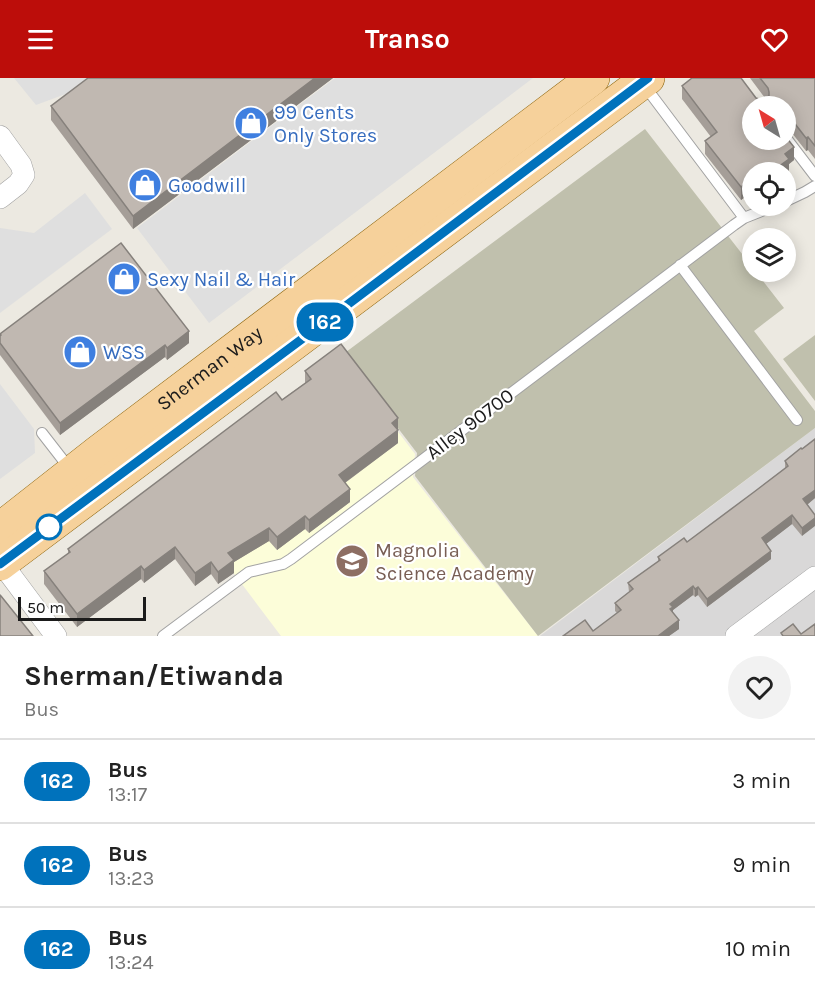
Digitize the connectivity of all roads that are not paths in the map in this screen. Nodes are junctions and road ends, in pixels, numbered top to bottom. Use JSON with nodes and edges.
{"nodes":[{"id":1,"x":593,"y":78,"type":"edge"},
{"id":2,"x":645,"y":80,"type":"edge"},
{"id":3,"x":0,"y":136,"type":"edge"},
{"id":4,"x":795,"y":150,"type":"edge"},
{"id":5,"x":815,"y":176,"type":"edge"},
{"id":6,"x":815,"y":186,"type":"edge"},
{"id":7,"x":796,"y":196,"type":"edge"},
{"id":8,"x":0,"y":198,"type":"edge"},
{"id":9,"x":749,"y":216,"type":"edge"},
{"id":10,"x":744,"y":218,"type":"junction"},
{"id":11,"x":681,"y":265,"type":"junction"},
{"id":12,"x":797,"y":420,"type":"dead end"},
{"id":13,"x":42,"y":433,"type":"dead end"},
{"id":14,"x":72,"y":472,"type":"junction"},
{"id":15,"x":0,"y":529,"type":"edge"},
{"id":16,"x":0,"y":563,"type":"edge"},
{"id":17,"x":815,"y":577,"type":"edge"},
{"id":18,"x":56,"y":636,"type":"edge"},
{"id":19,"x":163,"y":636,"type":"edge"},
{"id":20,"x":736,"y":636,"type":"edge"}],
"edges":[{"from":1,"to":14,"type":"main road","name":"Sherman Way"},
{"from":2,"to":10,"type":"lane"},
{"from":2,"to":16,"type":"main road","name":"Sherman Way"},
{"from":3,"to":8,"type":"street"},
{"from":4,"to":5,"type":"lane"},
{"from":6,"to":7,"type":"lane"},
{"from":9,"to":10,"type":"lane","name":"Alley 90700"},
{"from":10,"to":11,"type":"lane","name":"Alley 90700"},
{"from":11,"to":12,"type":"lane"},
{"from":11,"to":19,"type":"lane","name":"Alley 90700"},
{"from":13,"to":14,"type":"lane"},
{"from":14,"to":15,"type":"main road","name":"Sherman Way"},
{"from":16,"to":18,"type":"street"},
{"from":17,"to":20,"type":"street"}]}
